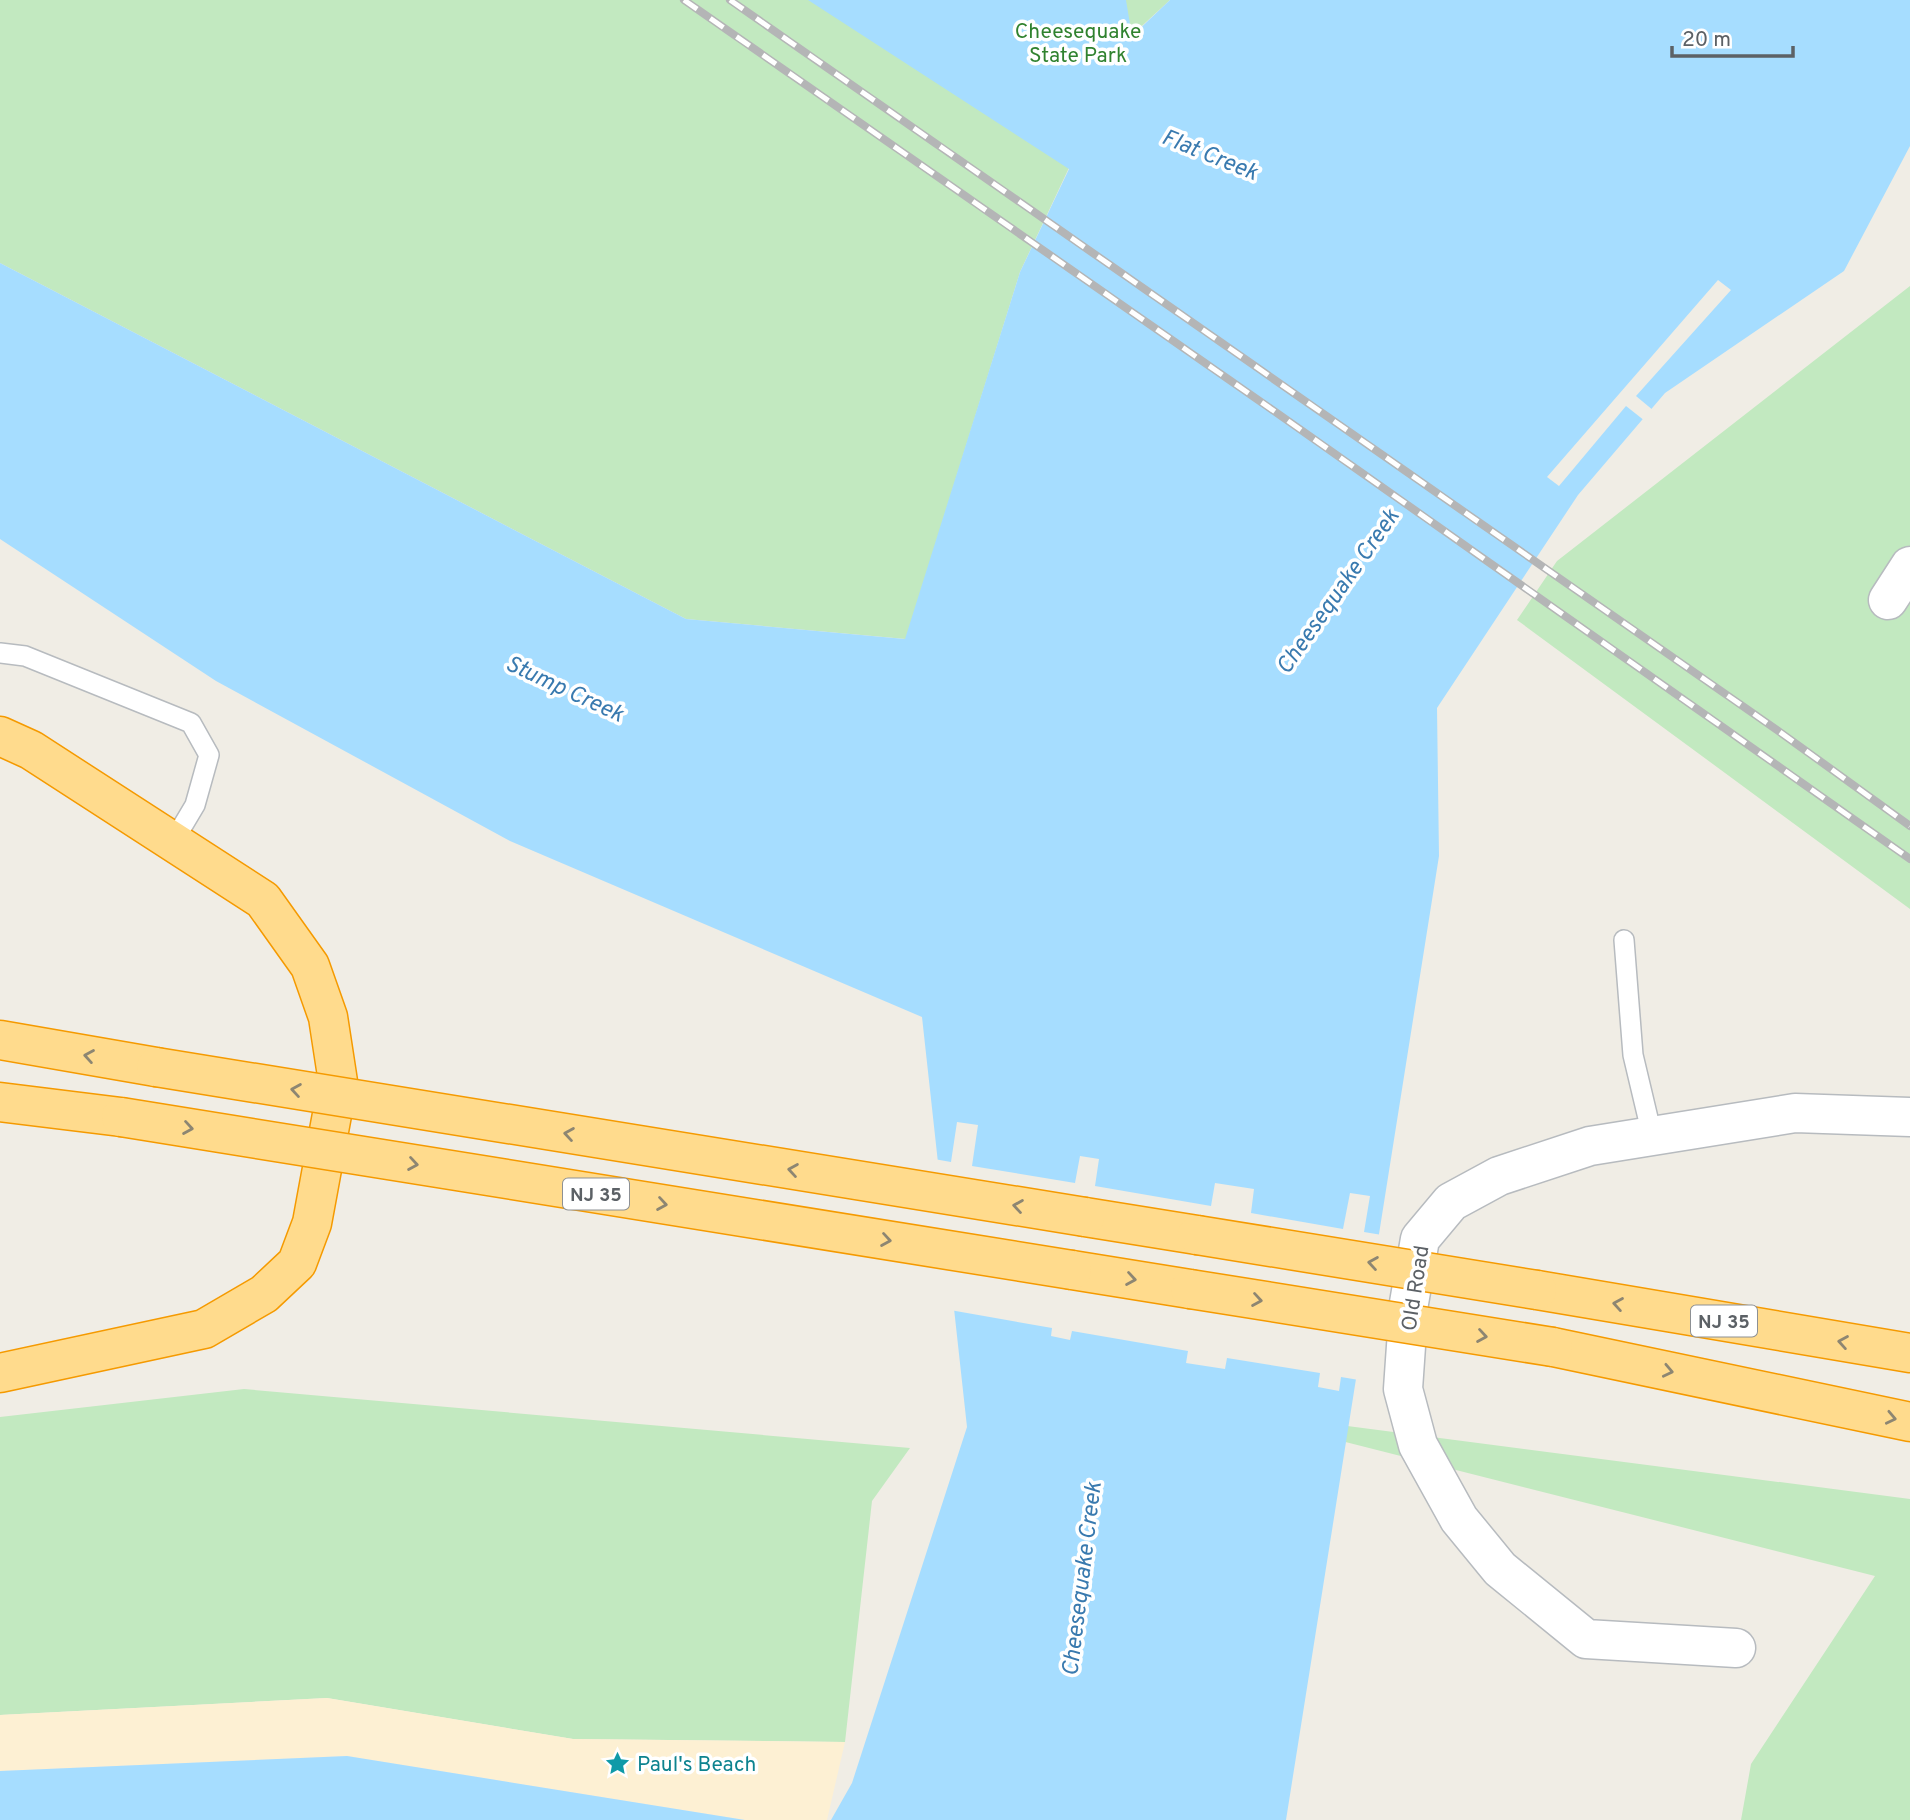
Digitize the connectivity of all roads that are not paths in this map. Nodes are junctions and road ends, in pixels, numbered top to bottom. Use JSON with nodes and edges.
{"nodes":[{"id":1,"x":1910,"y":566,"type":"edge"},
{"id":2,"x":1888,"y":600,"type":"dead end"},
{"id":3,"x":0,"y":653,"type":"edge"},
{"id":4,"x":0,"y":737,"type":"edge"},
{"id":5,"x":173,"y":842,"type":"junction"},
{"id":6,"x":1624,"y":940,"type":"dead end"},
{"id":7,"x":0,"y":1040,"type":"edge"},
{"id":8,"x":0,"y":1102,"type":"edge"},
{"id":9,"x":1910,"y":1117,"type":"edge"},
{"id":10,"x":1653,"y":1135,"type":"junction"},
{"id":11,"x":1910,"y":1353,"type":"edge"},
{"id":12,"x":0,"y":1373,"type":"edge"},
{"id":13,"x":1910,"y":1422,"type":"edge"},
{"id":14,"x":1736,"y":1648,"type":"dead end"}],
"edges":[{"from":1,"to":2,"type":"street"},
{"from":3,"to":5,"type":"lane"},
{"from":4,"to":5,"type":"highway"},
{"from":5,"to":12,"type":"highway"},
{"from":6,"to":10,"type":"lane"},
{"from":11,"to":7,"type":"highway","number":"NJ 35","one_way":true,"bridge":true},
{"from":8,"to":13,"type":"highway","number":"NJ 35","one_way":true,"bridge":true},
{"from":9,"to":10,"type":"street","name":"Old Road"},
{"from":10,"to":14,"type":"street","name":"Old Road"}]}
